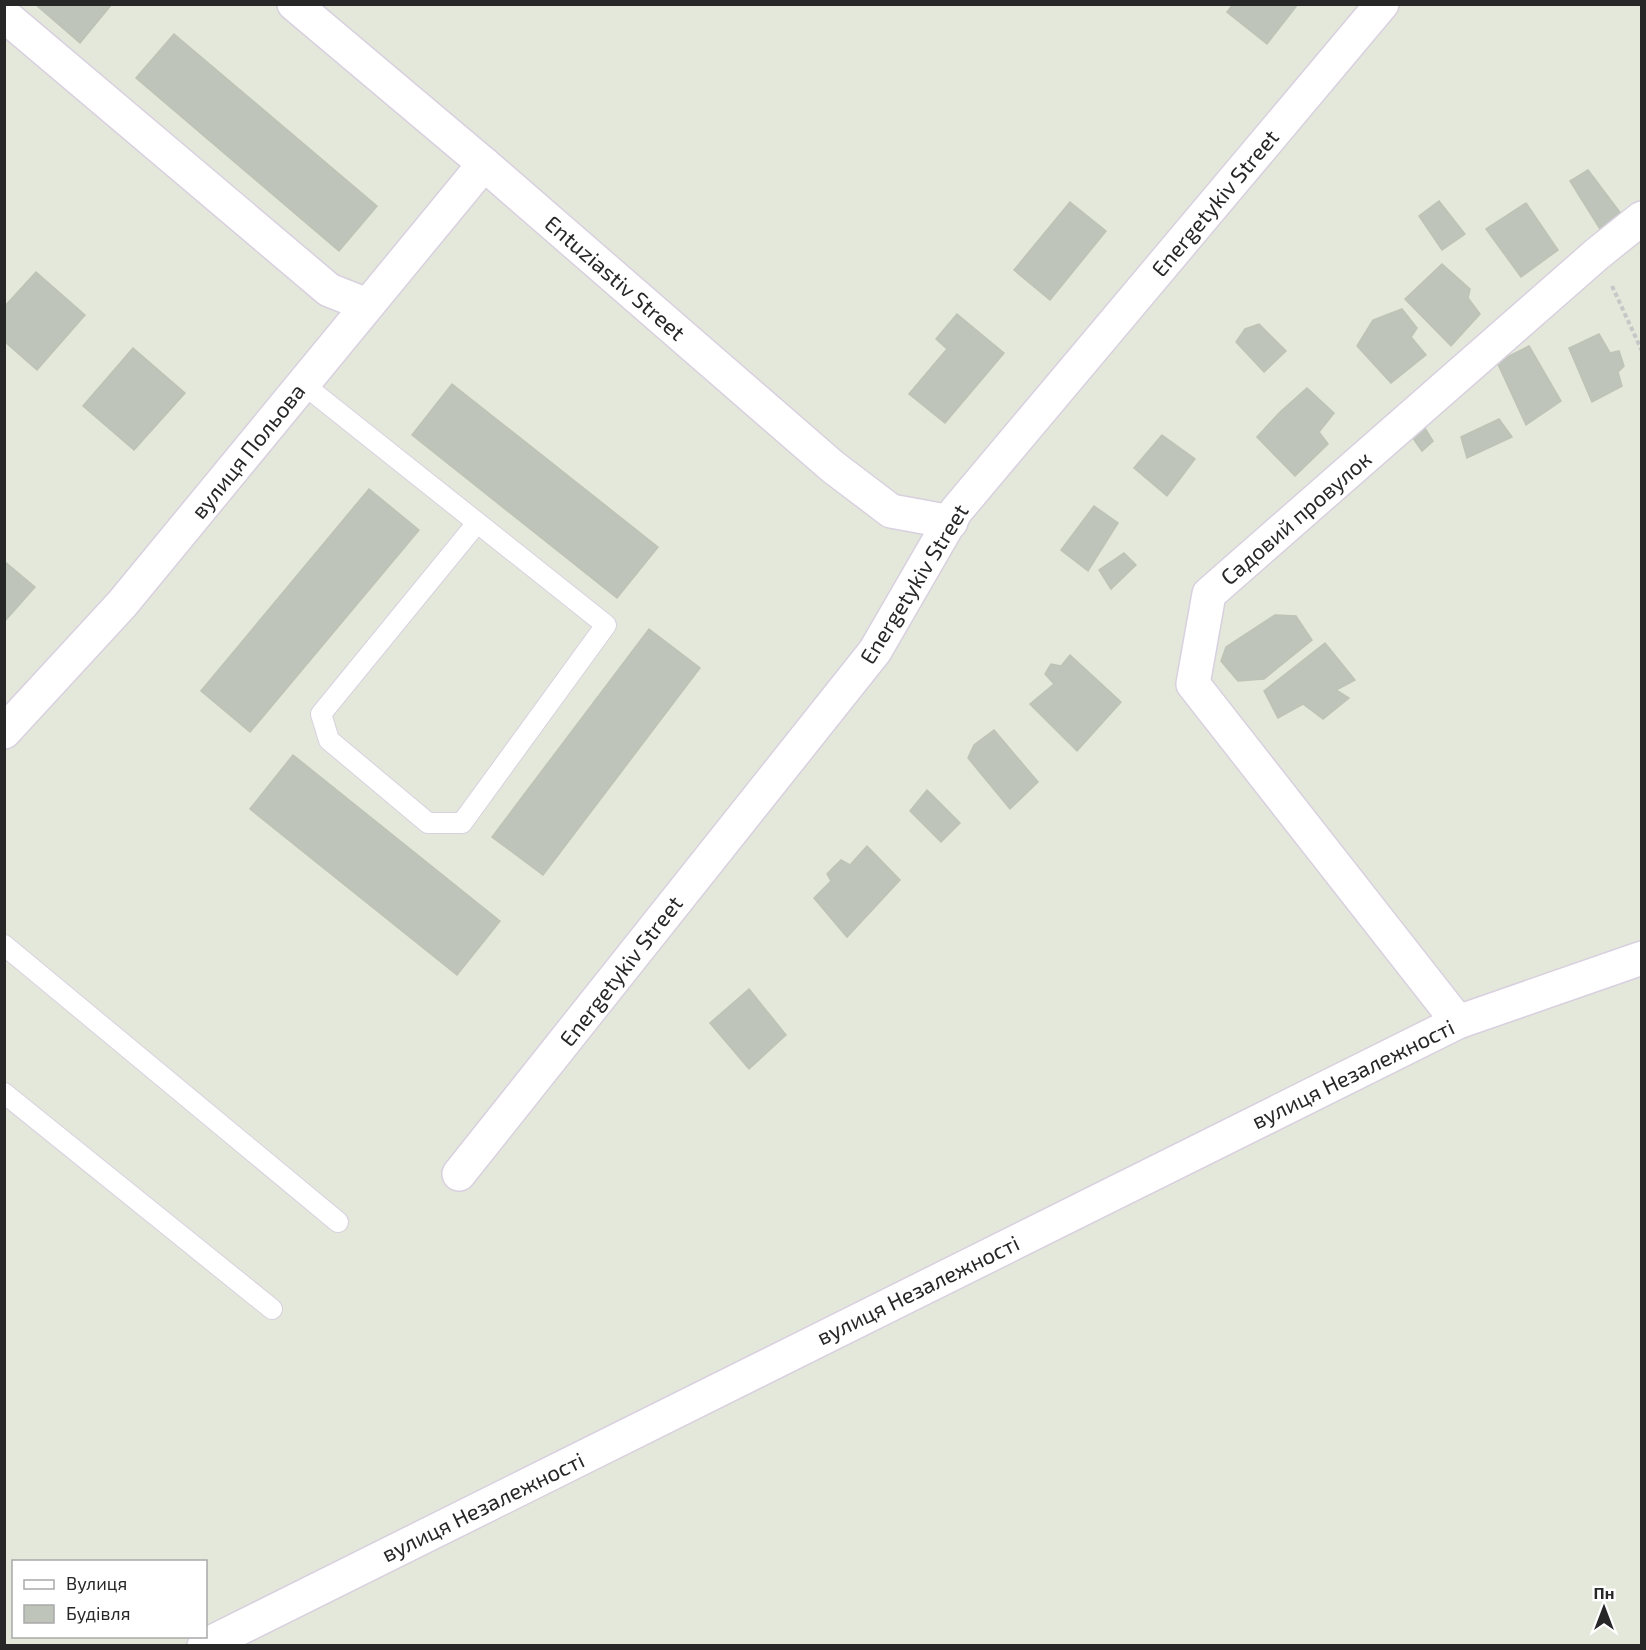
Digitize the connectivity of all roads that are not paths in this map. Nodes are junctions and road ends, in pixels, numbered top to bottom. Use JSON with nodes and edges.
{"nodes":[{"id":1,"x":294,"y":4,"type":"edge"},
{"id":2,"x":1382,"y":4,"type":"edge"},
{"id":3,"x":4,"y":15,"type":"edge"},
{"id":4,"x":484,"y":164,"type":"junction"},
{"id":5,"x":1641,"y":218,"type":"edge"},
{"id":6,"x":368,"y":305,"type":"junction"},
{"id":7,"x":303,"y":384,"type":"junction"},
{"id":8,"x":951,"y":522,"type":"junction"},
{"id":9,"x":477,"y":523,"type":"junction"},
{"id":10,"x":4,"y":732,"type":"edge"},
{"id":11,"x":4,"y":945,"type":"edge"},
{"id":12,"x":1641,"y":958,"type":"edge"},
{"id":13,"x":1458,"y":1022,"type":"junction"},
{"id":14,"x":4,"y":1093,"type":"edge"},
{"id":15,"x":459,"y":1174,"type":"dead end"},
{"id":16,"x":338,"y":1222,"type":"dead end"},
{"id":17,"x":272,"y":1309,"type":"dead end"},
{"id":18,"x":204,"y":1646,"type":"edge"}],
"edges":[{"from":1,"to":4,"type":"street","name":"Entuziastiv Street"},
{"from":2,"to":8,"type":"street","name":"Energetykiv Street"},
{"from":3,"to":6,"type":"street"},
{"from":4,"to":6,"type":"street","name":"вулиця Польова"},
{"from":4,"to":8,"type":"street","name":"Entuziastiv Street"},
{"from":5,"to":13,"type":"street","name":"Садовий провулок"},
{"from":6,"to":7,"type":"street","name":"вулиця Польова"},
{"from":7,"to":9,"type":"lane"},
{"from":7,"to":10,"type":"street","name":"вулиця Польова"},
{"from":8,"to":15,"type":"street","name":"Energetykiv Street"},
{"from":9,"to":9,"type":"lane"},
{"from":11,"to":16,"type":"lane"},
{"from":12,"to":13,"type":"street","name":"вулиця Незалежності"},
{"from":13,"to":18,"type":"street","name":"вулиця Незалежності"},
{"from":14,"to":17,"type":"lane"}]}
